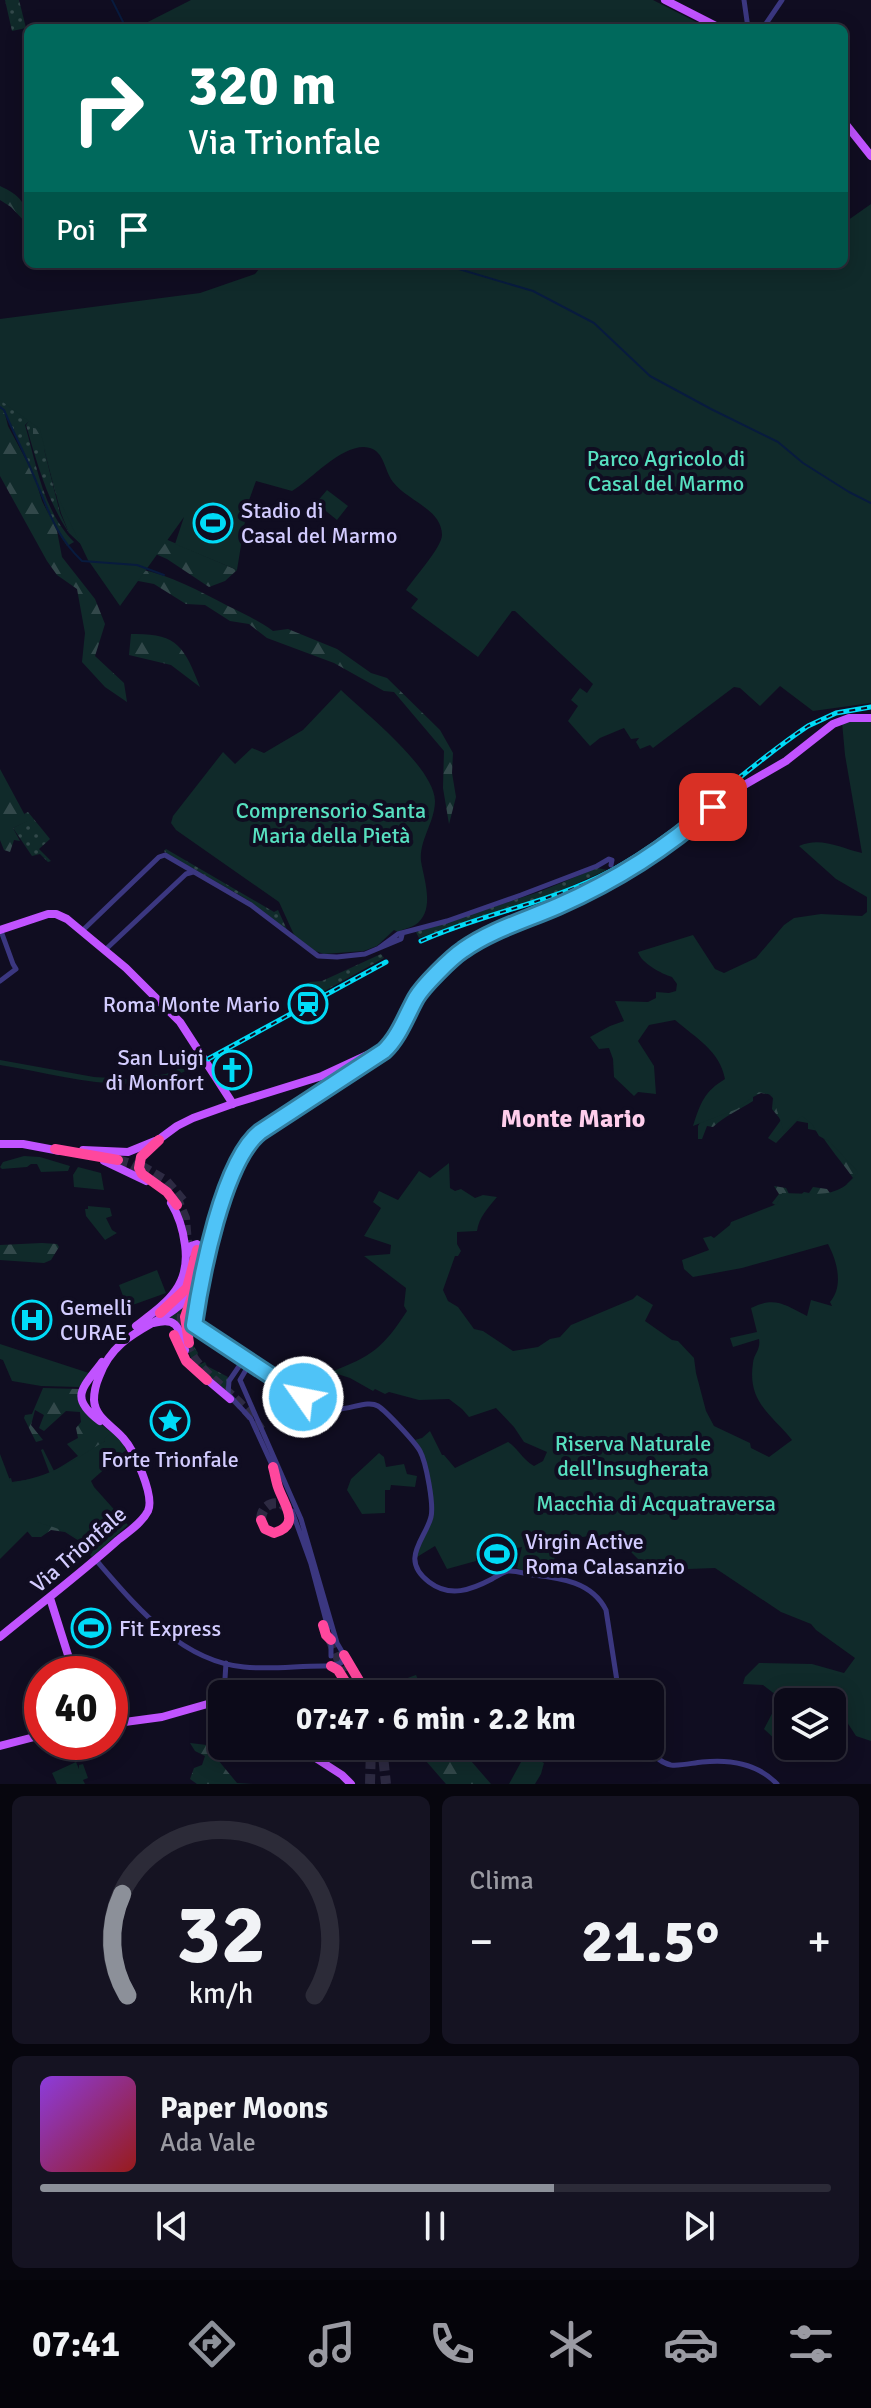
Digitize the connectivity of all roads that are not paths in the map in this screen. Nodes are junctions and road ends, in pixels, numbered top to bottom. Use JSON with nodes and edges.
{"nodes":[{"id":1,"x":665,"y":0,"type":"edge"},
{"id":2,"x":744,"y":0,"type":"edge"},
{"id":3,"x":782,"y":0,"type":"edge"},
{"id":4,"x":712,"y":24,"type":"edge"},
{"id":5,"x":747,"y":24,"type":"edge"},
{"id":6,"x":766,"y":24,"type":"edge"},
{"id":7,"x":848,"y":127,"type":"edge"},
{"id":8,"x":871,"y":156,"type":"edge"},
{"id":9,"x":871,"y":718,"type":"edge"},
{"id":10,"x":197,"y":872,"type":"junction"},
{"id":11,"x":618,"y":876,"type":"junction"},
{"id":12,"x":0,"y":930,"type":"edge"},
{"id":13,"x":82,"y":931,"type":"junction"},
{"id":14,"x":105,"y":950,"type":"junction"},
{"id":15,"x":0,"y":981,"type":"edge"},
{"id":16,"x":417,"y":997,"type":"junction"},
{"id":17,"x":322,"y":1076,"type":"junction"},
{"id":18,"x":327,"y":1089,"type":"junction"},
{"id":19,"x":224,"y":1091,"type":"junction"},
{"id":20,"x":233,"y":1104,"type":"junction"},
{"id":21,"x":218,"y":1108,"type":"junction"},
{"id":22,"x":159,"y":1140,"type":"junction"},
{"id":23,"x":0,"y":1141,"type":"edge"},
{"id":24,"x":55,"y":1149,"type":"junction"},
{"id":25,"x":84,"y":1150,"type":"junction"},
{"id":26,"x":145,"y":1180,"type":"junction"},
{"id":27,"x":177,"y":1205,"type":"tunnel mouth"},
{"id":28,"x":182,"y":1229,"type":"junction"},
{"id":29,"x":214,"y":1229,"type":"junction"},
{"id":30,"x":197,"y":1250,"type":"tunnel mouth"},
{"id":31,"x":185,"y":1270,"type":"junction"},
{"id":32,"x":196,"y":1285,"type":"junction"},
{"id":33,"x":160,"y":1313,"type":"junction"},
{"id":34,"x":146,"y":1326,"type":"junction"},
{"id":35,"x":174,"y":1335,"type":"dead end"},
{"id":36,"x":189,"y":1343,"type":"dead end"},
{"id":37,"x":244,"y":1359,"type":"junction"},
{"id":38,"x":250,"y":1363,"type":"junction"},
{"id":39,"x":207,"y":1380,"type":"junction"},
{"id":40,"x":242,"y":1385,"type":"junction"},
{"id":41,"x":83,"y":1387,"type":"junction"},
{"id":42,"x":95,"y":1390,"type":"junction"},
{"id":43,"x":247,"y":1392,"type":"junction"},
{"id":44,"x":229,"y":1395,"type":"junction"},
{"id":45,"x":117,"y":1432,"type":"junction"},
{"id":46,"x":273,"y":1467,"type":"junction"},
{"id":47,"x":261,"y":1520,"type":"dead end"},
{"id":48,"x":96,"y":1560,"type":"junction"},
{"id":49,"x":50,"y":1598,"type":"junction"},
{"id":50,"x":323,"y":1625,"type":"dead end"},
{"id":51,"x":0,"y":1637,"type":"edge"},
{"id":52,"x":331,"y":1640,"type":"junction"},
{"id":53,"x":343,"y":1655,"type":"junction"},
{"id":54,"x":68,"y":1656,"type":"edge"},
{"id":55,"x":328,"y":1662,"type":"junction"},
{"id":56,"x":226,"y":1663,"type":"junction"},
{"id":57,"x":225,"y":1680,"type":"edge"},
{"id":58,"x":344,"y":1680,"type":"edge"},
{"id":59,"x":358,"y":1680,"type":"edge"},
{"id":60,"x":617,"y":1680,"type":"edge"},
{"id":61,"x":208,"y":1704,"type":"edge"},
{"id":62,"x":128,"y":1722,"type":"edge"},
{"id":63,"x":24,"y":1740,"type":"edge"},
{"id":64,"x":0,"y":1746,"type":"edge"},
{"id":65,"x":319,"y":1760,"type":"edge"},
{"id":66,"x":661,"y":1760,"type":"edge"},
{"id":67,"x":351,"y":1784,"type":"edge"},
{"id":68,"x":777,"y":1784,"type":"edge"}],
"edges":[{"from":1,"to":4,"type":"main road"},
{"from":2,"to":5,"type":"street"},
{"from":3,"to":6,"type":"street"},
{"from":7,"to":8,"type":"main road"},
{"from":9,"to":11,"type":"main road"},
{"from":10,"to":11,"type":"street"},
{"from":10,"to":13,"type":"street"},
{"from":10,"to":14,"type":"street"},
{"from":11,"to":16,"type":"main road"},
{"from":12,"to":13,"type":"main road"},
{"from":12,"to":15,"type":"street"},
{"from":13,"to":14,"type":"main road"},
{"from":14,"to":19,"type":"main road"},
{"from":16,"to":17,"type":"main road"},
{"from":16,"to":18,"type":"main road"},
{"from":17,"to":18,"type":"main road"},
{"from":17,"to":20,"type":"main road"},
{"from":18,"to":29,"type":"main road"},
{"from":19,"to":20,"type":"main road"},
{"from":19,"to":21,"type":"main road"},
{"from":20,"to":21,"type":"main road"},
{"from":21,"to":22,"type":"main road"},
{"from":22,"to":25,"type":"main road"},
{"from":22,"to":26,"type":"main road"},
{"from":22,"to":27,"type":"highway"},
{"from":23,"to":24,"type":"main road"},
{"from":23,"to":25,"type":"main road"},
{"from":24,"to":25,"type":"highway"},
{"from":24,"to":26,"type":"main road"},
{"from":26,"to":28,"type":"main road"},
{"from":28,"to":29,"type":"main road"},
{"from":28,"to":31,"type":"main road"},
{"from":29,"to":32,"type":"main road"},
{"from":29,"to":37,"type":"street"},
{"from":30,"to":33,"type":"highway"},
{"from":31,"to":33,"type":"main road"},
{"from":31,"to":41,"type":"main road"},
{"from":32,"to":34,"type":"main road"},
{"from":32,"to":36,"type":"highway"},
{"from":33,"to":34,"type":"main road"},
{"from":34,"to":39,"type":"main road"},
{"from":34,"to":42,"type":"main road"},
{"from":35,"to":39,"type":"highway"},
{"from":37,"to":38,"type":"street"},
{"from":37,"to":44,"type":"street"},
{"from":38,"to":40,"type":"street"},
{"from":38,"to":60,"type":"street"},
{"from":39,"to":44,"type":"main road"},
{"from":40,"to":43,"type":"street"},
{"from":40,"to":44,"type":"street"},
{"from":41,"to":42,"type":"main road"},
{"from":41,"to":45,"type":"main road","name":"Via Trionfale"},
{"from":42,"to":45,"type":"main road","name":"Via Trionfale"},
{"from":43,"to":44,"type":"street"},
{"from":43,"to":53,"type":"street"},
{"from":44,"to":46,"type":"street"},
{"from":45,"to":48,"type":"main road","name":"Via Trionfale"},
{"from":46,"to":47,"type":"highway"},
{"from":46,"to":52,"type":"street"},
{"from":48,"to":49,"type":"main road","name":"Via Trionfale"},
{"from":48,"to":56,"type":"street"},
{"from":49,"to":51,"type":"main road","name":"Via Trionfale"},
{"from":49,"to":54,"type":"main road"},
{"from":50,"to":52,"type":"highway"},
{"from":52,"to":55,"type":"street"},
{"from":53,"to":55,"type":"street"},
{"from":53,"to":55,"type":"street"},
{"from":53,"to":59,"type":"highway"},
{"from":55,"to":56,"type":"street"},
{"from":55,"to":58,"type":"highway"},
{"from":56,"to":57,"type":"street"},
{"from":61,"to":62,"type":"main road"},
{"from":63,"to":64,"type":"main road"},
{"from":65,"to":67,"type":"main road"},
{"from":66,"to":68,"type":"street"}]}
